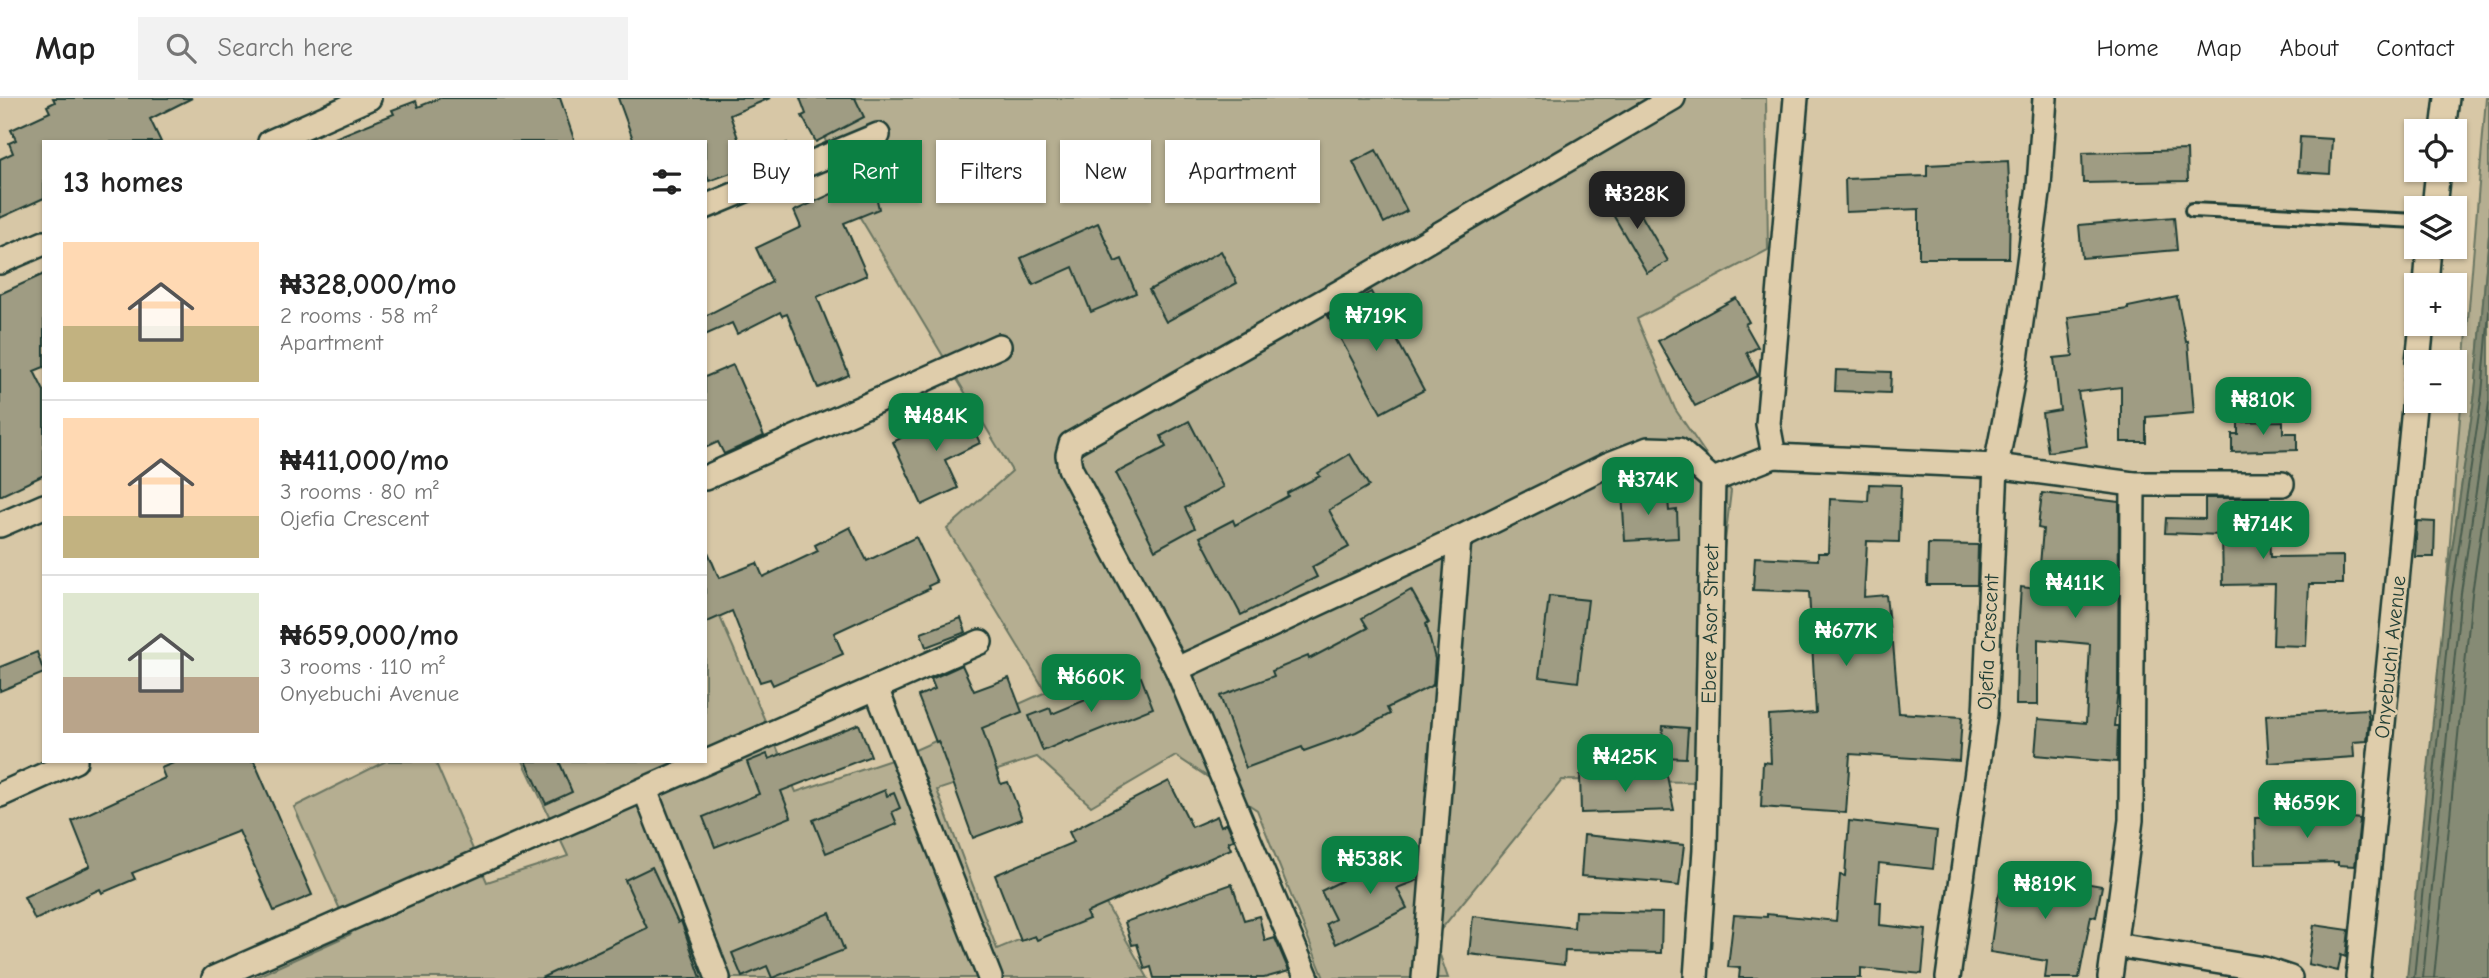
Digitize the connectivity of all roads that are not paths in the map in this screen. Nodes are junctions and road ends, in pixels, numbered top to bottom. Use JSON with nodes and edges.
{"nodes":[{"id":1,"x":369,"y":98,"type":"edge"},
{"id":2,"x":1673,"y":98,"type":"edge"},
{"id":3,"x":1796,"y":98,"type":"edge"},
{"id":4,"x":2045,"y":98,"type":"edge"},
{"id":5,"x":2447,"y":98,"type":"edge"},
{"id":6,"x":2444,"y":119,"type":"edge"},
{"id":7,"x":878,"y":135,"type":"dead end"},
{"id":8,"x":274,"y":140,"type":"edge"},
{"id":9,"x":707,"y":206,"type":"edge"},
{"id":10,"x":2192,"y":210,"type":"dead end"},
{"id":11,"x":2404,"y":220,"type":"edge"},
{"id":12,"x":42,"y":244,"type":"edge"},
{"id":13,"x":0,"y":262,"type":"edge"},
{"id":14,"x":999,"y":346,"type":"dead end"},
{"id":15,"x":2413,"y":413,"type":"edge"},
{"id":16,"x":1774,"y":456,"type":"junction"},
{"id":17,"x":1996,"y":466,"type":"junction"},
{"id":18,"x":707,"y":477,"type":"edge"},
{"id":19,"x":1713,"y":480,"type":"junction"},
{"id":20,"x":2133,"y":484,"type":"junction"},
{"id":21,"x":2282,"y":484,"type":"dead end"},
{"id":22,"x":42,"y":507,"type":"edge"},
{"id":23,"x":0,"y":525,"type":"edge"},
{"id":24,"x":1459,"y":538,"type":"junction"},
{"id":25,"x":980,"y":642,"type":"dead end"},
{"id":26,"x":1177,"y":669,"type":"junction"},
{"id":27,"x":876,"y":688,"type":"junction"},
{"id":28,"x":71,"y":763,"type":"edge"},
{"id":29,"x":706,"y":763,"type":"edge"},
{"id":30,"x":707,"y":763,"type":"edge"},
{"id":31,"x":645,"y":790,"type":"junction"},
{"id":32,"x":0,"y":795,"type":"edge"},
{"id":33,"x":2116,"y":945,"type":"junction"},
{"id":34,"x":214,"y":978,"type":"edge"},
{"id":35,"x":718,"y":978,"type":"edge"},
{"id":36,"x":990,"y":978,"type":"edge"},
{"id":37,"x":1307,"y":978,"type":"edge"},
{"id":38,"x":1423,"y":978,"type":"edge"},
{"id":39,"x":1696,"y":978,"type":"edge"},
{"id":40,"x":1948,"y":978,"type":"edge"},
{"id":41,"x":2110,"y":978,"type":"edge"},
{"id":42,"x":2290,"y":978,"type":"edge"},
{"id":43,"x":2358,"y":978,"type":"edge"}],
"edges":[{"from":1,"to":8,"type":"street"},
{"from":2,"to":26,"type":"street"},
{"from":3,"to":16,"type":"street"},
{"from":4,"to":17,"type":"street","name":"Ojefia Crescent"},
{"from":5,"to":6,"type":"street"},
{"from":7,"to":9,"type":"street"},
{"from":10,"to":11,"type":"lane"},
{"from":12,"to":13,"type":"street"},
{"from":14,"to":18,"type":"street"},
{"from":15,"to":43,"type":"street","name":"Onyebuchi Avenue"},
{"from":16,"to":17,"type":"street"},
{"from":16,"to":19,"type":"street"},
{"from":17,"to":20,"type":"street"},
{"from":17,"to":40,"type":"street","name":"Ojefia Crescent"},
{"from":19,"to":24,"type":"street"},
{"from":19,"to":39,"type":"street","name":"Ebere Asor Street"},
{"from":20,"to":21,"type":"street"},
{"from":20,"to":33,"type":"street"},
{"from":22,"to":23,"type":"street"},
{"from":24,"to":26,"type":"street"},
{"from":24,"to":38,"type":"street"},
{"from":25,"to":27,"type":"street"},
{"from":26,"to":37,"type":"street"},
{"from":27,"to":30,"type":"street"},
{"from":27,"to":36,"type":"street"},
{"from":28,"to":32,"type":"street"},
{"from":29,"to":31,"type":"street"},
{"from":31,"to":34,"type":"street"},
{"from":31,"to":35,"type":"street"},
{"from":33,"to":41,"type":"street"},
{"from":33,"to":42,"type":"street"}]}
